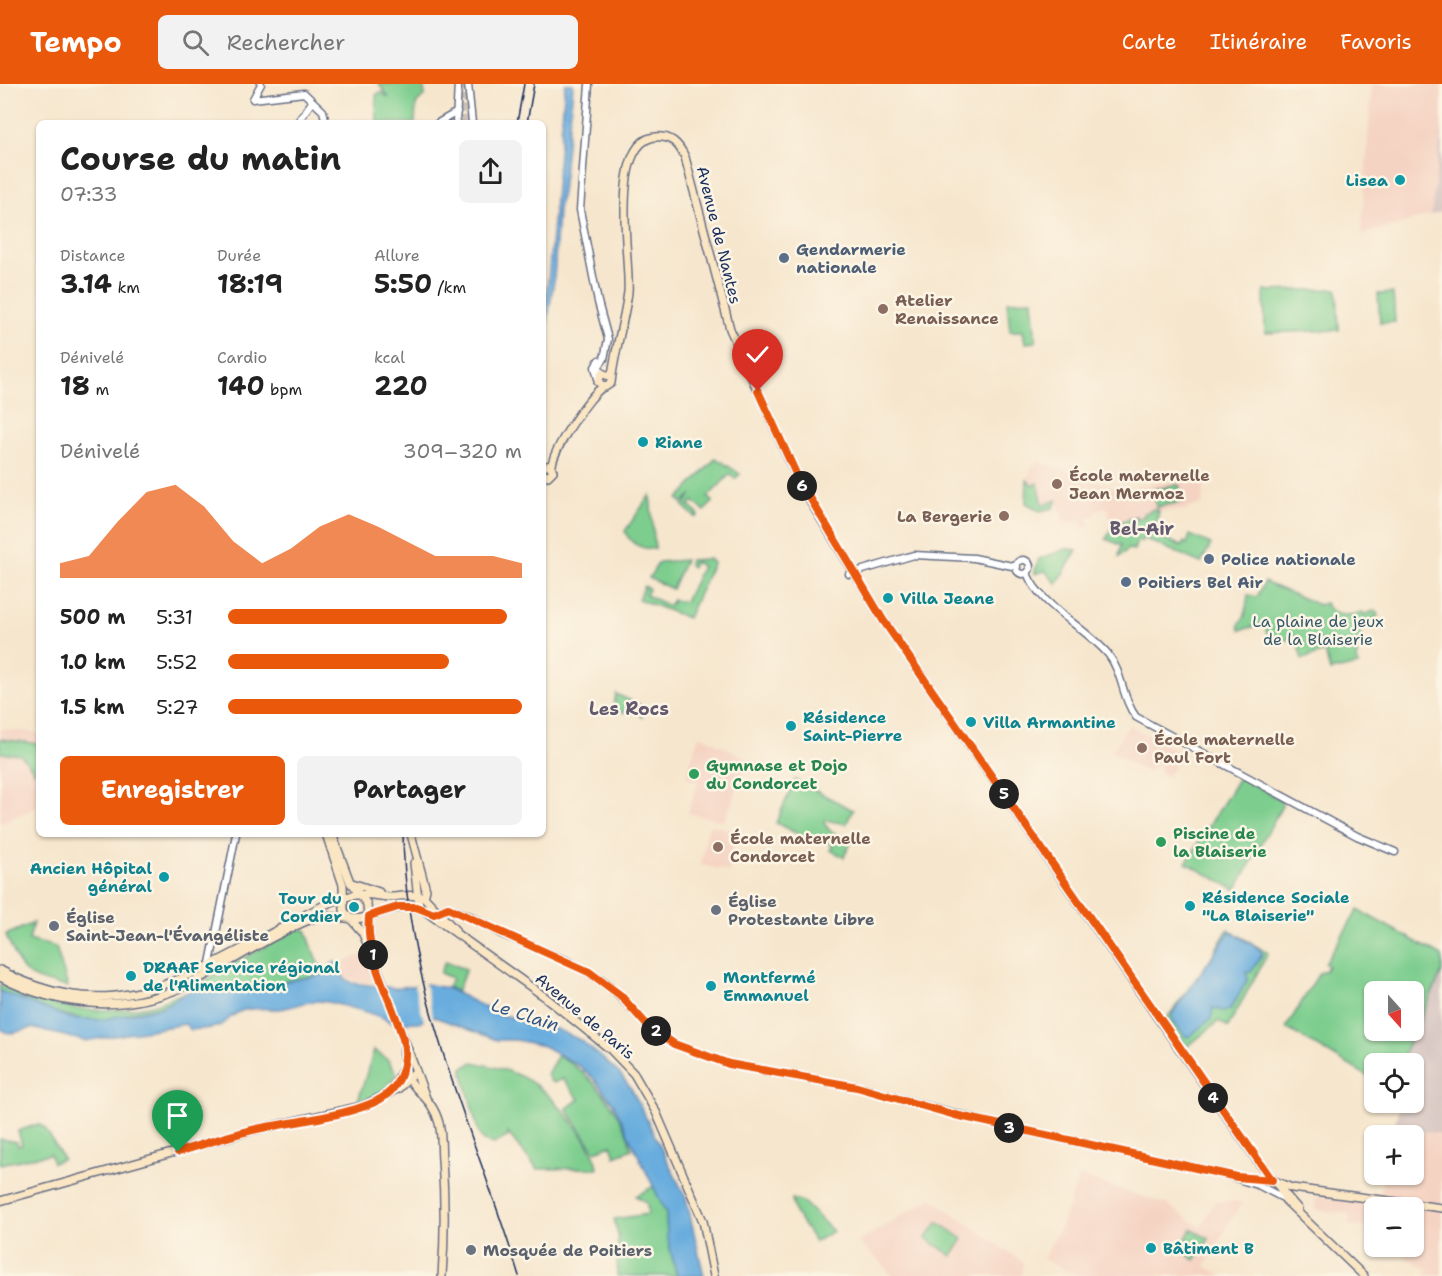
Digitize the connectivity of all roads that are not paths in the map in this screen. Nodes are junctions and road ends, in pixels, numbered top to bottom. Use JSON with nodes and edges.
{"nodes":[{"id":1,"x":261,"y":84,"type":"edge"},
{"id":2,"x":458,"y":84,"type":"edge"},
{"id":3,"x":468,"y":84,"type":"edge"},
{"id":4,"x":589,"y":84,"type":"edge"},
{"id":5,"x":312,"y":102,"type":"junction"},
{"id":6,"x":470,"y":106,"type":"junction"},
{"id":7,"x":458,"y":110,"type":"junction"},
{"id":8,"x":299,"y":120,"type":"edge"},
{"id":9,"x":325,"y":120,"type":"edge"},
{"id":10,"x":443,"y":120,"type":"edge"},
{"id":11,"x":456,"y":120,"type":"edge"},
{"id":12,"x":472,"y":120,"type":"edge"},
{"id":13,"x":603,"y":378,"type":"junction"},
{"id":14,"x":546,"y":471,"type":"edge"},
{"id":15,"x":1017,"y":567,"type":"junction"},
{"id":16,"x":851,"y":573,"type":"junction"},
{"id":17,"x":1027,"y":573,"type":"junction"},
{"id":18,"x":235,"y":837,"type":"edge"},
{"id":19,"x":327,"y":837,"type":"edge"},
{"id":20,"x":333,"y":837,"type":"edge"},
{"id":21,"x":411,"y":837,"type":"edge"},
{"id":22,"x":413,"y":848,"type":"junction"},
{"id":23,"x":1395,"y":852,"type":"dead end"},
{"id":24,"x":416,"y":880,"type":"junction"},
{"id":25,"x":350,"y":882,"type":"junction"},
{"id":26,"x":362,"y":895,"type":"junction"},
{"id":27,"x":409,"y":895,"type":"junction"},
{"id":28,"x":391,"y":896,"type":"junction"},
{"id":29,"x":342,"y":899,"type":"junction"},
{"id":30,"x":420,"y":900,"type":"junction"},
{"id":31,"x":439,"y":911,"type":"junction"},
{"id":32,"x":428,"y":913,"type":"junction"},
{"id":33,"x":369,"y":916,"type":"junction"},
{"id":34,"x":349,"y":918,"type":"junction"},
{"id":35,"x":458,"y":935,"type":"junction"},
{"id":36,"x":374,"y":959,"type":"junction"},
{"id":37,"x":211,"y":969,"type":"junction"},
{"id":38,"x":0,"y":970,"type":"edge"},
{"id":39,"x":0,"y":977,"type":"edge"},
{"id":40,"x":184,"y":982,"type":"junction"},
{"id":41,"x":404,"y":1044,"type":"junction"},
{"id":42,"x":403,"y":1068,"type":"junction"},
{"id":43,"x":416,"y":1071,"type":"junction"},
{"id":44,"x":409,"y":1080,"type":"junction"},
{"id":45,"x":387,"y":1095,"type":"junction"},
{"id":46,"x":426,"y":1098,"type":"junction"},
{"id":47,"x":1237,"y":1177,"type":"junction"},
{"id":48,"x":1272,"y":1180,"type":"junction"},
{"id":49,"x":1260,"y":1186,"type":"junction"},
{"id":50,"x":1290,"y":1188,"type":"junction"},
{"id":51,"x":1280,"y":1189,"type":"junction"},
{"id":52,"x":1285,"y":1199,"type":"junction"},
{"id":53,"x":0,"y":1201,"type":"edge"},
{"id":54,"x":1442,"y":1208,"type":"edge"},
{"id":55,"x":1298,"y":1209,"type":"junction"},
{"id":56,"x":442,"y":1276,"type":"edge"},
{"id":57,"x":714,"y":1276,"type":"edge"},
{"id":58,"x":1365,"y":1276,"type":"edge"}],
"edges":[{"from":1,"to":5,"type":"street"},
{"from":2,"to":7,"type":"street"},
{"from":3,"to":6,"type":"street"},
{"from":4,"to":13,"type":"street"},
{"from":5,"to":8,"type":"street"},
{"from":5,"to":9,"type":"street"},
{"from":6,"to":7,"type":"street"},
{"from":6,"to":12,"type":"street"},
{"from":7,"to":10,"type":"street"},
{"from":7,"to":11,"type":"street"},
{"from":13,"to":14,"type":"main road","name":"Avenue de Nantes"},
{"from":13,"to":16,"type":"main road","name":"Avenue de Nantes"},
{"from":15,"to":16,"type":"street"},
{"from":15,"to":17,"type":"street"},
{"from":15,"to":17,"type":"street"},
{"from":16,"to":48,"type":"main road","name":"Avenue de Nantes"},
{"from":17,"to":23,"type":"street"},
{"from":18,"to":37,"type":"street"},
{"from":19,"to":29,"type":"main road"},
{"from":20,"to":25,"type":"main road"},
{"from":21,"to":22,"type":"main road"},
{"from":22,"to":24,"type":"main road"},
{"from":22,"to":30,"type":"main road"},
{"from":24,"to":27,"type":"main road"},
{"from":24,"to":30,"type":"main road"},
{"from":25,"to":26,"type":"main road"},
{"from":25,"to":28,"type":"main road"},
{"from":26,"to":28,"type":"main road","name":"Avenue de Paris"},
{"from":26,"to":29,"type":"main road","name":"Avenue de Paris"},
{"from":26,"to":33,"type":"main road"},
{"from":27,"to":28,"type":"main road","name":"Avenue de Paris"},
{"from":27,"to":30,"type":"main road","name":"Avenue de Paris"},
{"from":29,"to":34,"type":"main road"},
{"from":29,"to":37,"type":"main road","name":"Avenue de Paris"},
{"from":30,"to":31,"type":"main road","name":"Avenue de Paris"},
{"from":30,"to":32,"type":"main road","name":"Avenue de Paris"},
{"from":30,"to":33,"type":"main road"},
{"from":31,"to":32,"type":"street"},
{"from":31,"to":35,"type":"main road","name":"Avenue de Paris"},
{"from":31,"to":47,"type":"street"},
{"from":32,"to":35,"type":"main road","name":"Avenue de Paris"},
{"from":33,"to":34,"type":"main road"},
{"from":33,"to":36,"type":"main road"},
{"from":34,"to":36,"type":"main road"},
{"from":34,"to":37,"type":"main road"},
{"from":35,"to":57,"type":"main road","name":"Avenue de Paris"},
{"from":36,"to":41,"type":"main road"},
{"from":37,"to":40,"type":"main road"},
{"from":38,"to":40,"type":"main road"},
{"from":39,"to":40,"type":"main road"},
{"from":41,"to":42,"type":"main road"},
{"from":41,"to":43,"type":"main road"},
{"from":42,"to":44,"type":"main road"},
{"from":42,"to":45,"type":"main road"},
{"from":43,"to":44,"type":"main road"},
{"from":43,"to":46,"type":"main road"},
{"from":44,"to":45,"type":"main road"},
{"from":44,"to":46,"type":"main road"},
{"from":45,"to":53,"type":"main road"},
{"from":46,"to":56,"type":"main road"},
{"from":47,"to":48,"type":"street"},
{"from":47,"to":49,"type":"street"},
{"from":48,"to":50,"type":"main road"},
{"from":48,"to":51,"type":"main road","name":"Avenue de Nantes"},
{"from":49,"to":51,"type":"street"},
{"from":49,"to":52,"type":"street"},
{"from":50,"to":51,"type":"main road"},
{"from":50,"to":54,"type":"main road"},
{"from":51,"to":52,"type":"main road"},
{"from":51,"to":55,"type":"main road"},
{"from":52,"to":55,"type":"main road"},
{"from":55,"to":58,"type":"main road"}]}
